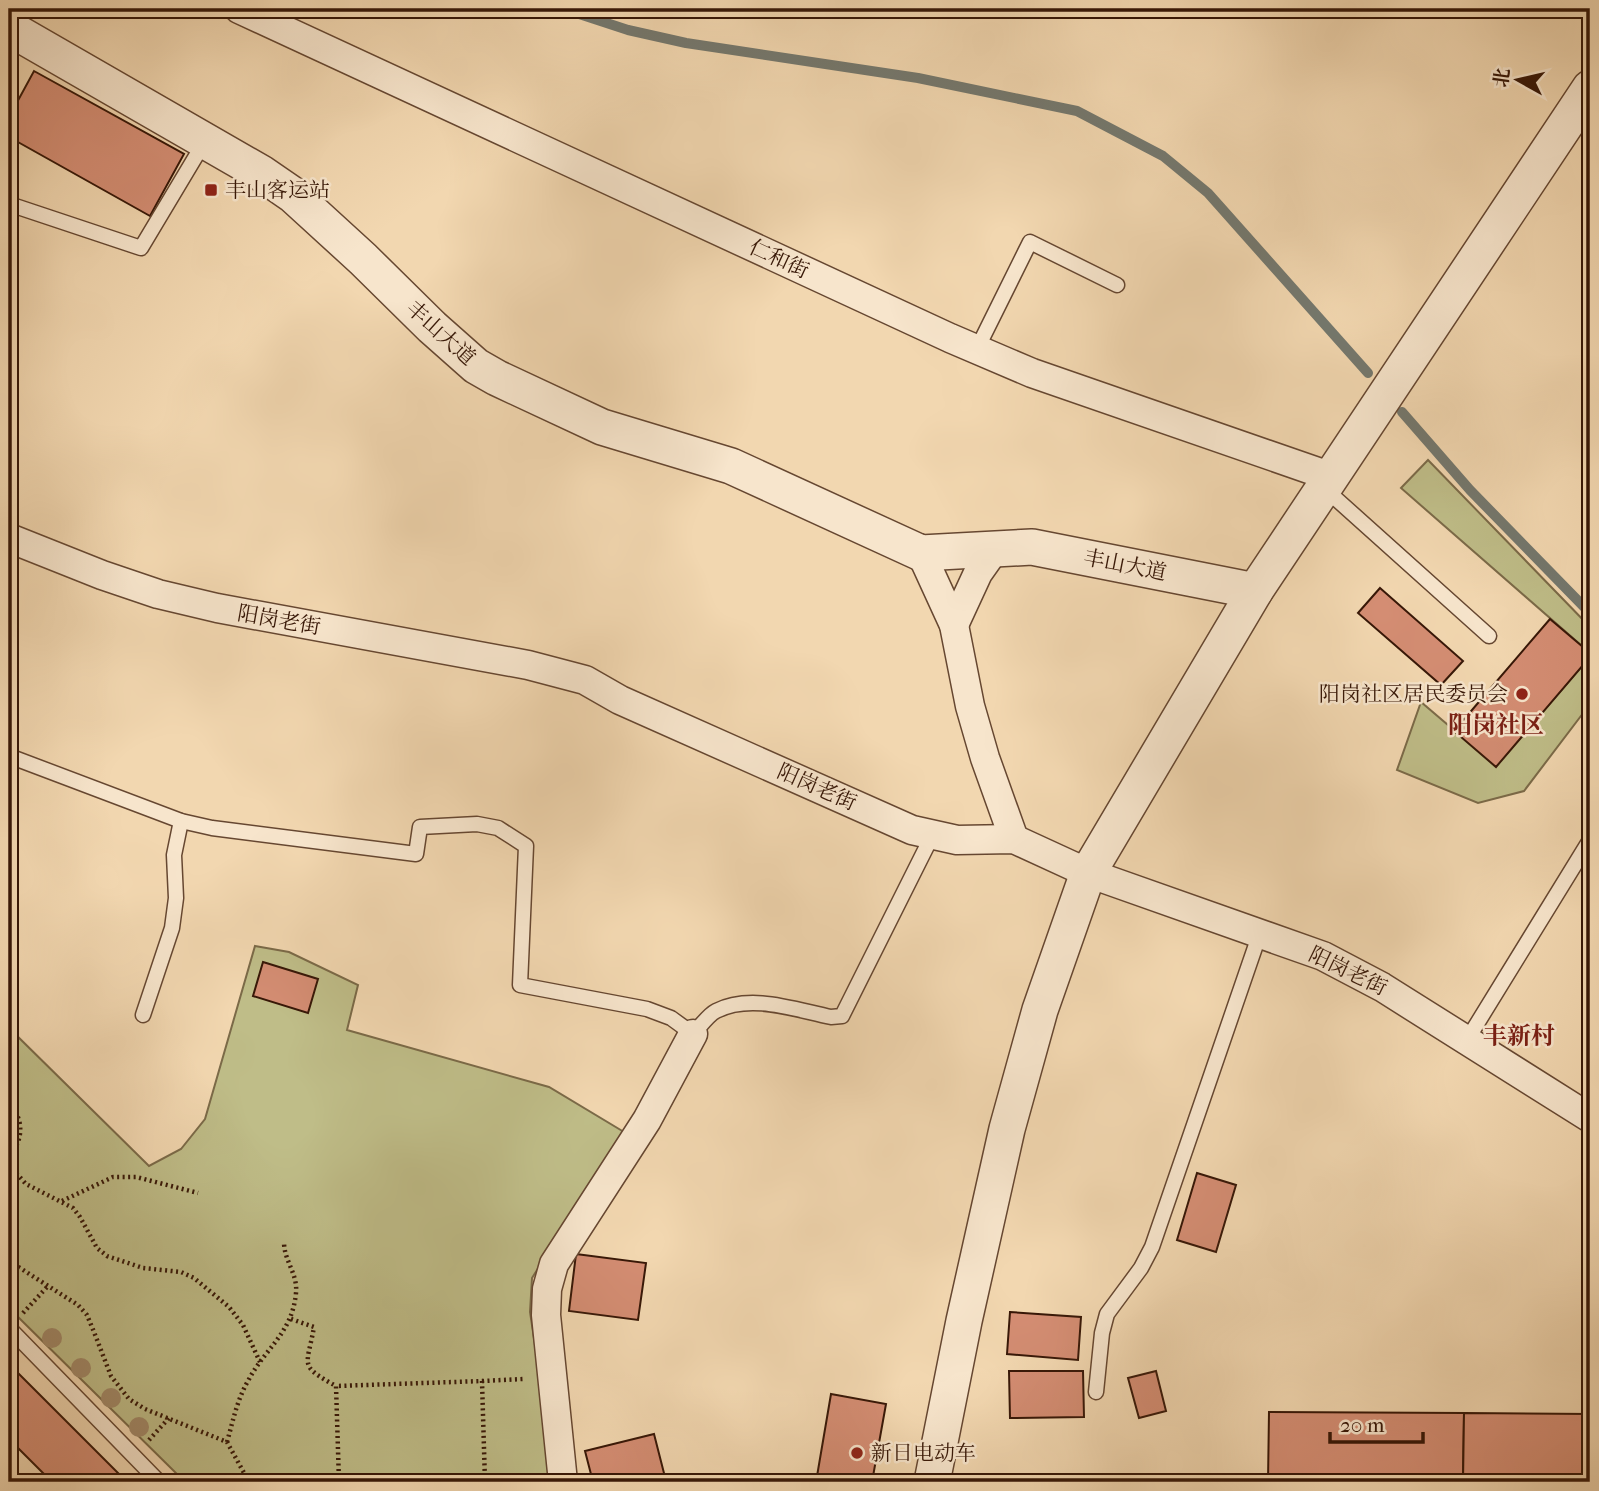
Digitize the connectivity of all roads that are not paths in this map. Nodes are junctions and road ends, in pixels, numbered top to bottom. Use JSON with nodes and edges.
{"nodes":[{"id":1,"x":239,"y":9,"type":"edge"},
{"id":2,"x":9,"y":29,"type":"edge"},
{"id":3,"x":1590,"y":88,"type":"edge"},
{"id":4,"x":205,"y":141,"type":"junction"},
{"id":5,"x":9,"y":204,"type":"edge"},
{"id":6,"x":1117,"y":285,"type":"dead end"},
{"id":7,"x":977,"y":349,"type":"junction"},
{"id":8,"x":1328,"y":483,"type":"junction"},
{"id":9,"x":9,"y":538,"type":"edge"},
{"id":10,"x":995,"y":549,"type":"junction"},
{"id":11,"x":920,"y":553,"type":"junction"},
{"id":12,"x":1255,"y":591,"type":"junction"},
{"id":13,"x":954,"y":625,"type":"junction"},
{"id":14,"x":1489,"y":636,"type":"dead end"},
{"id":15,"x":9,"y":757,"type":"edge"},
{"id":16,"x":181,"y":821,"type":"junction"},
{"id":17,"x":932,"y":835,"type":"junction"},
{"id":18,"x":1014,"y":839,"type":"junction"},
{"id":19,"x":1590,"y":840,"type":"edge"},
{"id":20,"x":1088,"y":873,"type":"junction"},
{"id":21,"x":1260,"y":933,"type":"junction"},
{"id":22,"x":143,"y":1015,"type":"dead end"},
{"id":23,"x":693,"y":1034,"type":"junction"},
{"id":24,"x":1467,"y":1040,"type":"junction"},
{"id":25,"x":1590,"y":1118,"type":"edge"},
{"id":26,"x":9,"y":1328,"type":"edge"},
{"id":27,"x":1096,"y":1392,"type":"dead end"},
{"id":28,"x":159,"y":1482,"type":"edge"},
{"id":29,"x":563,"y":1482,"type":"edge"},
{"id":30,"x":932,"y":1482,"type":"edge"}],
"edges":[{"from":1,"to":7,"type":"street","name":"仁和街"},
{"from":2,"to":4,"type":"street","name":"丰山大道"},
{"from":3,"to":8,"type":"street"},
{"from":4,"to":5,"type":"lane"},
{"from":4,"to":11,"type":"street","name":"丰山大道"},
{"from":6,"to":7,"type":"lane"},
{"from":7,"to":8,"type":"street","name":"仁和街"},
{"from":8,"to":12,"type":"street"},
{"from":8,"to":14,"type":"lane"},
{"from":9,"to":17,"type":"street","name":"阳岗老街"},
{"from":10,"to":11,"type":"street","name":"丰山大道"},
{"from":10,"to":12,"type":"street","name":"丰山大道"},
{"from":10,"to":13,"type":"street"},
{"from":11,"to":13,"type":"street"},
{"from":12,"to":20,"type":"street"},
{"from":13,"to":18,"type":"street"},
{"from":15,"to":16,"type":"lane"},
{"from":16,"to":22,"type":"lane"},
{"from":16,"to":23,"type":"lane"},
{"from":17,"to":18,"type":"street","name":"阳岗老街"},
{"from":17,"to":23,"type":"lane"},
{"from":18,"to":20,"type":"street","name":"阳岗老街"},
{"from":19,"to":24,"type":"lane"},
{"from":20,"to":21,"type":"street","name":"阳岗老街"},
{"from":20,"to":30,"type":"street"},
{"from":21,"to":24,"type":"street","name":"阳岗老街"},
{"from":21,"to":27,"type":"lane"},
{"from":23,"to":29,"type":"street"},
{"from":24,"to":25,"type":"street","name":"阳岗老街"},
{"from":26,"to":28,"type":"lane"}]}
